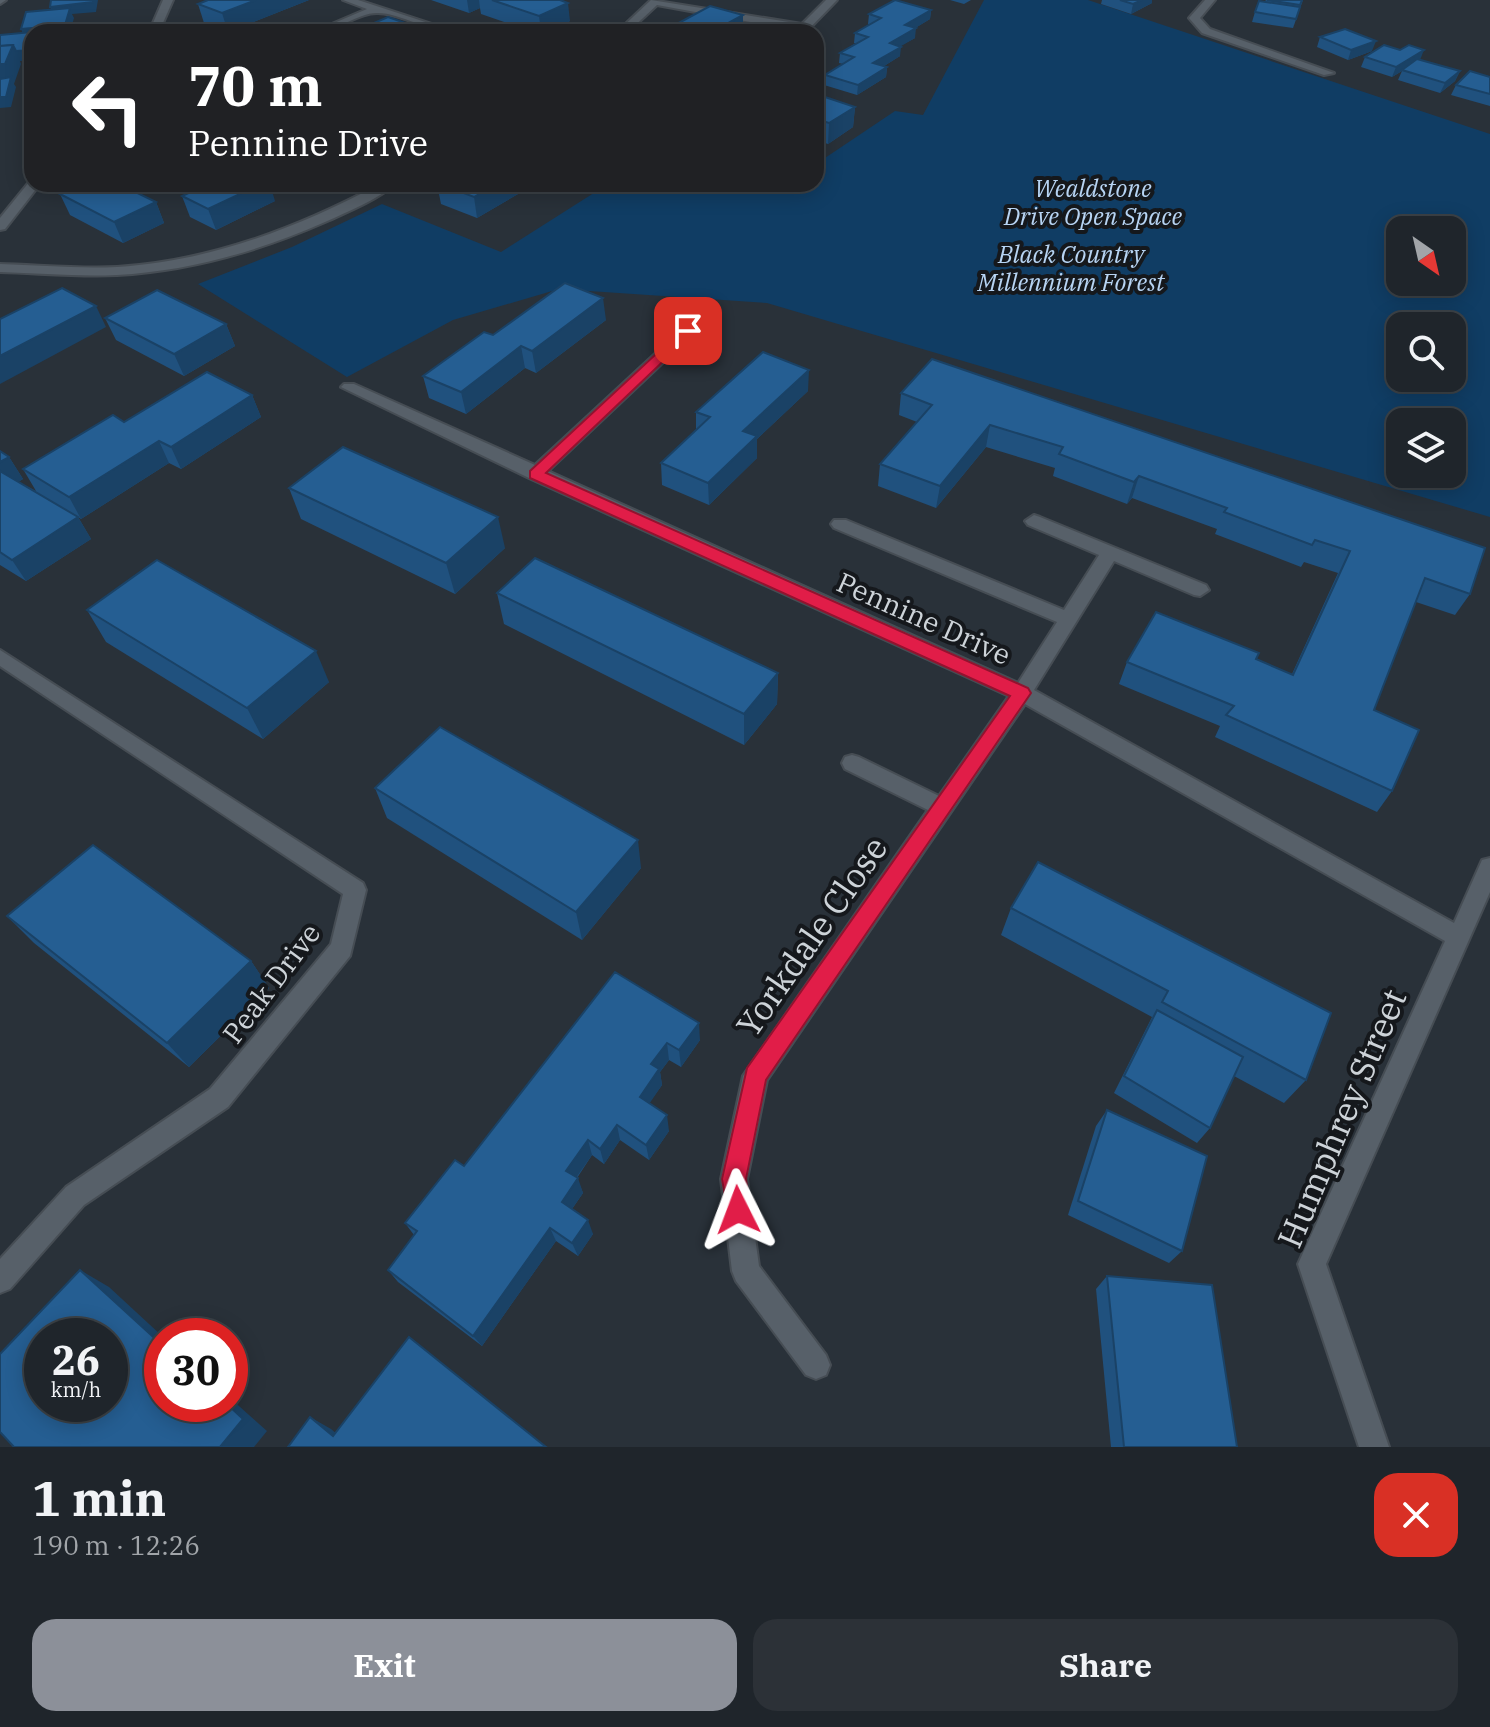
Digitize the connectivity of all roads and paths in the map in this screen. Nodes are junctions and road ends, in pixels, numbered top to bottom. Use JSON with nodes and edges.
{"nodes":[{"id":1,"x":168,"y":0,"type":"edge"},
{"id":2,"x":348,"y":0,"type":"edge"},
{"id":3,"x":832,"y":0,"type":"edge"},
{"id":4,"x":1210,"y":0,"type":"edge"},
{"id":5,"x":656,"y":1,"type":"edge"},
{"id":6,"x":374,"y":10,"type":"junction"},
{"id":7,"x":158,"y":24,"type":"edge"},
{"id":8,"x":338,"y":24,"type":"edge"},
{"id":9,"x":423,"y":24,"type":"edge"},
{"id":10,"x":631,"y":24,"type":"edge"},
{"id":11,"x":772,"y":24,"type":"edge"},
{"id":12,"x":808,"y":24,"type":"edge"},
{"id":13,"x":1282,"y":41,"type":"dead end"},
{"id":14,"x":1265,"y":51,"type":"junction"},
{"id":15,"x":1328,"y":73,"type":"dead end"},
{"id":16,"x":28,"y":192,"type":"edge"},
{"id":17,"x":373,"y":192,"type":"edge"},
{"id":18,"x":0,"y":226,"type":"edge"},
{"id":19,"x":0,"y":268,"type":"edge"},
{"id":20,"x":688,"y":331,"type":"dead end"},
{"id":21,"x":349,"y":387,"type":"dead end"},
{"id":22,"x":535,"y":474,"type":"junction"},
{"id":23,"x":1034,"y":521,"type":"dead end"},
{"id":24,"x":840,"y":524,"type":"dead end"},
{"id":25,"x":1109,"y":554,"type":"junction"},
{"id":26,"x":1200,"y":590,"type":"dead end"},
{"id":27,"x":1068,"y":619,"type":"junction"},
{"id":28,"x":0,"y":657,"type":"edge"},
{"id":29,"x":1022,"y":693,"type":"junction"},
{"id":30,"x":852,"y":763,"type":"dead end"},
{"id":31,"x":942,"y":807,"type":"junction"},
{"id":32,"x":1490,"y":867,"type":"edge"},
{"id":33,"x":1458,"y":937,"type":"junction"},
{"id":34,"x":0,"y":1279,"type":"edge"},
{"id":35,"x":816,"y":1365,"type":"dead end"},
{"id":36,"x":1374,"y":1447,"type":"edge"}],
"edges":[{"from":1,"to":7,"type":"street"},
{"from":2,"to":6,"type":"street"},
{"from":3,"to":12,"type":"street"},
{"from":4,"to":14,"type":"street"},
{"from":5,"to":10,"type":"street"},
{"from":5,"to":11,"type":"street"},
{"from":6,"to":8,"type":"street"},
{"from":6,"to":9,"type":"street"},
{"from":13,"to":14,"type":"street"},
{"from":14,"to":15,"type":"street"},
{"from":16,"to":18,"type":"street"},
{"from":17,"to":19,"type":"street"},
{"from":20,"to":22,"type":"street"},
{"from":21,"to":22,"type":"street","name":"Pennine Drive"},
{"from":22,"to":29,"type":"street","name":"Pennine Drive"},
{"from":23,"to":25,"type":"street"},
{"from":24,"to":27,"type":"street"},
{"from":25,"to":26,"type":"street"},
{"from":25,"to":27,"type":"street","name":"Yorkdale Close"},
{"from":27,"to":29,"type":"street","name":"Yorkdale Close"},
{"from":28,"to":34,"type":"street","name":"Peak Drive"},
{"from":29,"to":31,"type":"street","name":"Yorkdale Close"},
{"from":29,"to":33,"type":"street","name":"Pennine Drive"},
{"from":30,"to":31,"type":"street"},
{"from":31,"to":35,"type":"street","name":"Yorkdale Close"},
{"from":32,"to":33,"type":"street","name":"Humphrey Street"},
{"from":33,"to":36,"type":"street","name":"Humphrey Street"}]}
